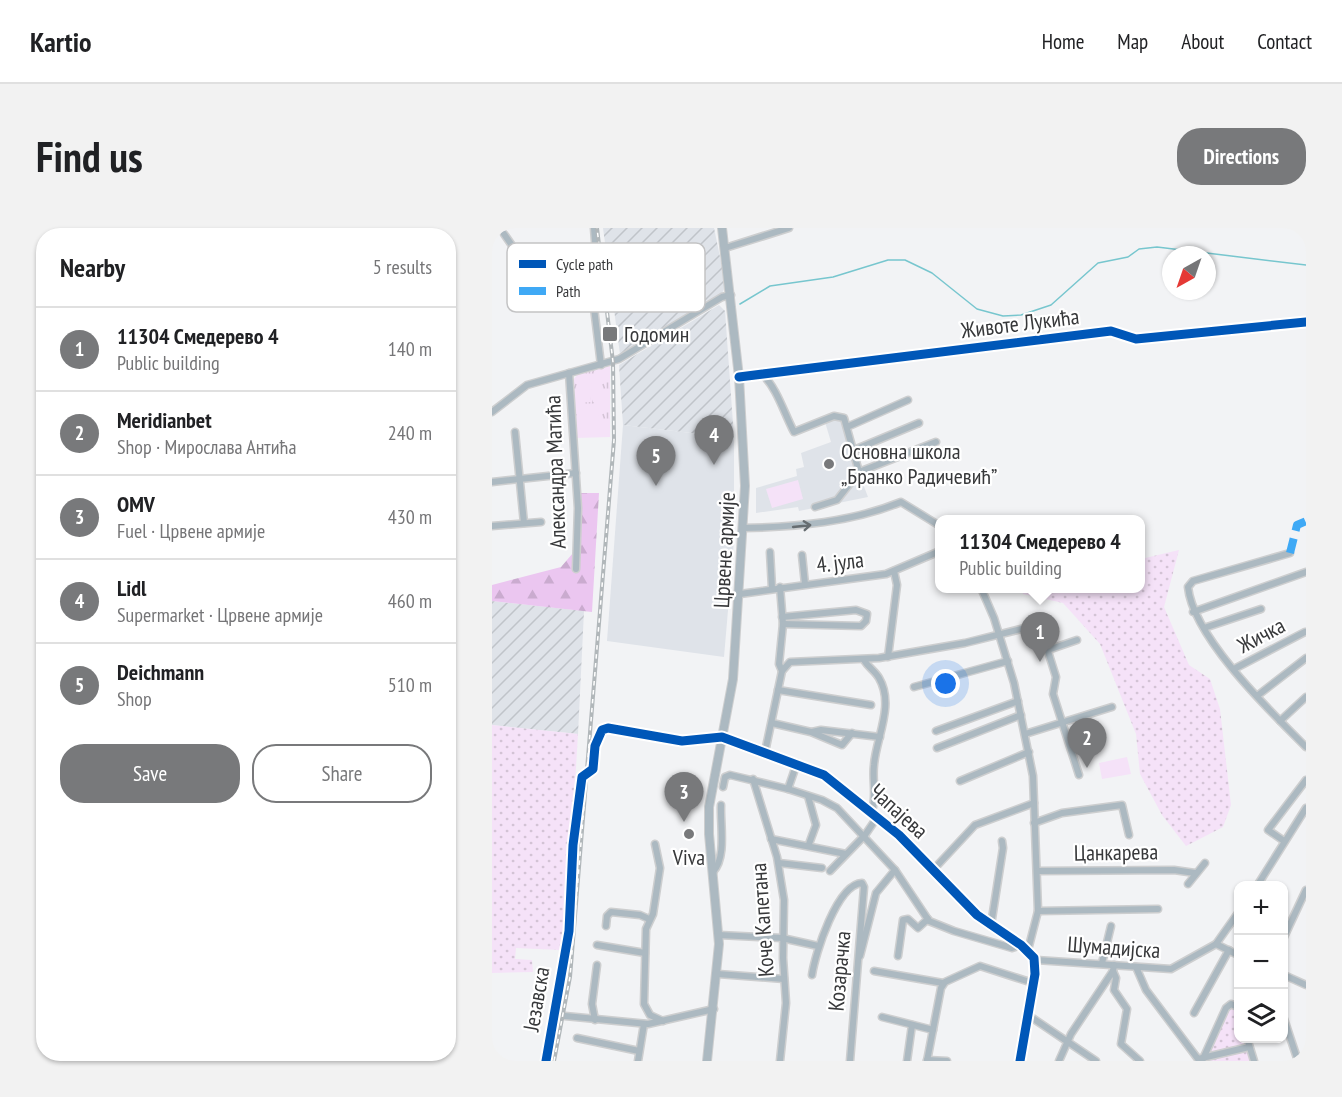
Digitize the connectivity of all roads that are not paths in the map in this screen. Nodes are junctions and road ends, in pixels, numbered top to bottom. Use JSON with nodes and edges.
{"nodes":[{"id":1,"x":594,"y":228,"type":"edge"},
{"id":2,"x":722,"y":228,"type":"edge"},
{"id":3,"x":789,"y":228,"type":"edge"},
{"id":4,"x":504,"y":234,"type":"dead end"},
{"id":5,"x":510,"y":243,"type":"edge"},
{"id":6,"x":595,"y":243,"type":"edge"},
{"id":7,"x":725,"y":248,"type":"junction"},
{"id":8,"x":731,"y":296,"type":"junction"},
{"id":9,"x":705,"y":307,"type":"edge"},
{"id":10,"x":594,"y":312,"type":"edge"},
{"id":11,"x":697,"y":312,"type":"edge"},
{"id":12,"x":1306,"y":322,"type":"edge"},
{"id":13,"x":601,"y":365,"type":"junction"},
{"id":14,"x":569,"y":373,"type":"junction"},
{"id":15,"x":762,"y":374,"type":"junction"},
{"id":16,"x":739,"y":377,"type":"junction"},
{"id":17,"x":908,"y":400,"type":"dead end"},
{"id":18,"x":492,"y":412,"type":"edge"},
{"id":19,"x":919,"y":423,"type":"dead end"},
{"id":20,"x":847,"y":427,"type":"junction"},
{"id":21,"x":515,"y":432,"type":"dead end"},
{"id":22,"x":936,"y":442,"type":"dead end"},
{"id":23,"x":854,"y":450,"type":"junction"},
{"id":24,"x":859,"y":472,"type":"junction"},
{"id":25,"x":576,"y":473,"type":"junction"},
{"id":26,"x":521,"y":479,"type":"junction"},
{"id":27,"x":492,"y":482,"type":"edge"},
{"id":28,"x":815,"y":507,"type":"dead end"},
{"id":29,"x":541,"y":522,"type":"dead end"},
{"id":30,"x":524,"y":523,"type":"junction"},
{"id":31,"x":935,"y":523,"type":"edge"},
{"id":32,"x":492,"y":526,"type":"edge"},
{"id":33,"x":744,"y":528,"type":"junction"},
{"id":34,"x":770,"y":552,"type":"dead end"},
{"id":35,"x":935,"y":553,"type":"edge"},
{"id":36,"x":1290,"y":553,"type":"dead end"},
{"id":37,"x":802,"y":555,"type":"dead end"},
{"id":38,"x":576,"y":569,"type":"dead end"},
{"id":39,"x":894,"y":571,"type":"junction"},
{"id":40,"x":1306,"y":572,"type":"edge"},
{"id":41,"x":805,"y":584,"type":"junction"},
{"id":42,"x":780,"y":587,"type":"junction"},
{"id":43,"x":772,"y":588,"type":"junction"},
{"id":44,"x":983,"y":593,"type":"edge"},
{"id":45,"x":740,"y":594,"type":"junction"},
{"id":46,"x":1261,"y":609,"type":"dead end"},
{"id":47,"x":1193,"y":612,"type":"junction"},
{"id":48,"x":782,"y":621,"type":"junction"},
{"id":49,"x":1204,"y":628,"type":"junction"},
{"id":50,"x":1305,"y":632,"type":"edge"},
{"id":51,"x":1000,"y":634,"type":"junction"},
{"id":52,"x":1077,"y":640,"type":"dead end"},
{"id":53,"x":1048,"y":650,"type":"junction"},
{"id":54,"x":888,"y":657,"type":"junction"},
{"id":55,"x":1306,"y":658,"type":"edge"},
{"id":56,"x":780,"y":659,"type":"junction"},
{"id":57,"x":864,"y":660,"type":"junction"},
{"id":58,"x":1008,"y":661,"type":"junction"},
{"id":59,"x":786,"y":664,"type":"junction"},
{"id":60,"x":1234,"y":669,"type":"junction"},
{"id":61,"x":782,"y":671,"type":"junction"},
{"id":62,"x":914,"y":687,"type":"dead end"},
{"id":63,"x":778,"y":690,"type":"junction"},
{"id":64,"x":1257,"y":696,"type":"junction"},
{"id":65,"x":1306,"y":697,"type":"edge"},
{"id":66,"x":1018,"y":701,"type":"junction"},
{"id":67,"x":871,"y":705,"type":"dead end"},
{"id":68,"x":1112,"y":707,"type":"dead end"},
{"id":69,"x":1021,"y":715,"type":"junction"},
{"id":70,"x":1280,"y":721,"type":"junction"},
{"id":71,"x":772,"y":723,"type":"junction"},
{"id":72,"x":1062,"y":723,"type":"junction"},
{"id":73,"x":936,"y":731,"type":"dead end"},
{"id":74,"x":811,"y":732,"type":"junction"},
{"id":75,"x":852,"y":733,"type":"junction"},
{"id":76,"x":1025,"y":734,"type":"junction"},
{"id":77,"x":722,"y":737,"type":"junction"},
{"id":78,"x":880,"y":737,"type":"junction"},
{"id":79,"x":1306,"y":747,"type":"edge"},
{"id":80,"x":937,"y":748,"type":"dead end"},
{"id":81,"x":765,"y":752,"type":"junction"},
{"id":82,"x":1029,"y":752,"type":"junction"},
{"id":83,"x":797,"y":764,"type":"junction"},
{"id":84,"x":1079,"y":775,"type":"dead end"},
{"id":85,"x":753,"y":779,"type":"junction"},
{"id":86,"x":1306,"y":780,"type":"edge"},
{"id":87,"x":960,"y":781,"type":"dead end"},
{"id":88,"x":723,"y":787,"type":"dead end"},
{"id":89,"x":788,"y":789,"type":"junction"},
{"id":90,"x":808,"y":796,"type":"junction"},
{"id":91,"x":1034,"y":804,"type":"junction"},
{"id":92,"x":721,"y":805,"type":"dead end"},
{"id":93,"x":1306,"y":808,"type":"edge"},
{"id":94,"x":872,"y":811,"type":"junction"},
{"id":95,"x":878,"y":816,"type":"junction"},
{"id":96,"x":1034,"y":823,"type":"junction"},
{"id":97,"x":865,"y":835,"type":"junction"},
{"id":98,"x":1129,"y":835,"type":"dead end"},
{"id":99,"x":771,"y":839,"type":"junction"},
{"id":100,"x":1002,"y":841,"type":"dead end"},
{"id":101,"x":1284,"y":842,"type":"junction"},
{"id":102,"x":655,"y":844,"type":"dead end"},
{"id":103,"x":809,"y":844,"type":"junction"},
{"id":104,"x":846,"y":854,"type":"junction"},
{"id":105,"x":1205,"y":863,"type":"dead end"},
{"id":106,"x":778,"y":864,"type":"junction"},
{"id":107,"x":822,"y":868,"type":"dead end"},
{"id":108,"x":895,"y":870,"type":"junction"},
{"id":109,"x":933,"y":870,"type":"junction"},
{"id":110,"x":830,"y":871,"type":"dead end"},
{"id":111,"x":1037,"y":871,"type":"junction"},
{"id":112,"x":713,"y":872,"type":"junction"},
{"id":113,"x":1195,"y":873,"type":"junction"},
{"id":114,"x":1260,"y":881,"type":"edge"},
{"id":115,"x":1188,"y":884,"type":"dead end"},
{"id":116,"x":1306,"y":891,"type":"edge"},
{"id":117,"x":1158,"y":909,"type":"dead end"},
{"id":118,"x":1038,"y":911,"type":"junction"},
{"id":119,"x":649,"y":919,"type":"junction"},
{"id":120,"x":928,"y":919,"type":"junction"},
{"id":121,"x":1234,"y":920,"type":"edge"},
{"id":122,"x":991,"y":925,"type":"junction"},
{"id":123,"x":606,"y":926,"type":"dead end"},
{"id":124,"x":1111,"y":926,"type":"dead end"},
{"id":125,"x":719,"y":935,"type":"junction"},
{"id":126,"x":1285,"y":935,"type":"edge"},
{"id":127,"x":782,"y":938,"type":"junction"},
{"id":128,"x":1216,"y":944,"type":"junction"},
{"id":129,"x":597,"y":945,"type":"dead end"},
{"id":130,"x":1021,"y":945,"type":"junction"},
{"id":131,"x":818,"y":946,"type":"junction"},
{"id":132,"x":1028,"y":950,"type":"junction"},
{"id":133,"x":1229,"y":950,"type":"junction"},
{"id":134,"x":645,"y":952,"type":"junction"},
{"id":135,"x":1234,"y":952,"type":"edge"},
{"id":136,"x":898,"y":956,"type":"dead end"},
{"id":137,"x":1036,"y":960,"type":"junction"},
{"id":138,"x":1102,"y":963,"type":"junction"},
{"id":139,"x":597,"y":964,"type":"dead end"},
{"id":140,"x":856,"y":965,"type":"junction"},
{"id":141,"x":1136,"y":967,"type":"junction"},
{"id":142,"x":1114,"y":968,"type":"junction"},
{"id":143,"x":874,"y":971,"type":"dead end"},
{"id":144,"x":718,"y":974,"type":"junction"},
{"id":145,"x":812,"y":975,"type":"dead end"},
{"id":146,"x":1288,"y":977,"type":"edge"},
{"id":147,"x":784,"y":979,"type":"junction"},
{"id":148,"x":1033,"y":982,"type":"junction"},
{"id":149,"x":943,"y":983,"type":"junction"},
{"id":150,"x":1306,"y":985,"type":"edge"},
{"id":151,"x":1234,"y":1005,"type":"edge"},
{"id":152,"x":714,"y":1010,"type":"junction"},
{"id":153,"x":1194,"y":1013,"type":"dead end"},
{"id":154,"x":1028,"y":1015,"type":"junction"},
{"id":155,"x":565,"y":1016,"type":"dead end"},
{"id":156,"x":882,"y":1017,"type":"dead end"},
{"id":157,"x":595,"y":1020,"type":"junction"},
{"id":158,"x":663,"y":1021,"type":"junction"},
{"id":159,"x":644,"y":1024,"type":"junction"},
{"id":160,"x":912,"y":1025,"type":"junction"},
{"id":161,"x":933,"y":1030,"type":"junction"},
{"id":162,"x":1288,"y":1031,"type":"edge"},
{"id":163,"x":577,"y":1038,"type":"dead end"},
{"id":164,"x":1068,"y":1041,"type":"junction"},
{"id":165,"x":1248,"y":1043,"type":"edge"},
{"id":166,"x":1249,"y":1047,"type":"junction"},
{"id":167,"x":639,"y":1051,"type":"junction"},
{"id":168,"x":927,"y":1060,"type":"edge"},
{"id":169,"x":1202,"y":1060,"type":"edge"},
{"id":170,"x":546,"y":1061,"type":"edge"},
{"id":171,"x":638,"y":1061,"type":"edge"},
{"id":172,"x":707,"y":1061,"type":"edge"},
{"id":173,"x":780,"y":1061,"type":"edge"},
{"id":174,"x":849,"y":1061,"type":"edge"},
{"id":175,"x":907,"y":1061,"type":"edge"},
{"id":176,"x":947,"y":1061,"type":"edge"},
{"id":177,"x":1020,"y":1061,"type":"edge"},
{"id":178,"x":1059,"y":1061,"type":"edge"},
{"id":179,"x":1096,"y":1061,"type":"edge"},
{"id":180,"x":1140,"y":1061,"type":"edge"},
{"id":181,"x":1254,"y":1061,"type":"edge"},
{"id":182,"x":1298,"y":1061,"type":"edge"}],
"edges":[{"from":1,"to":6,"type":"street"},
{"from":2,"to":7,"type":"main road","name":"Црвене армије"},
{"from":3,"to":7,"type":"street"},
{"from":4,"to":5,"type":"street"},
{"from":7,"to":8,"type":"main road","name":"Црвене армије"},
{"from":8,"to":9,"type":"street"},
{"from":8,"to":16,"type":"main road","name":"Црвене армије"},
{"from":10,"to":13,"type":"street"},
{"from":11,"to":13,"type":"street"},
{"from":12,"to":15,"type":"street","name":"Животе Лукића"},
{"from":13,"to":14,"type":"street"},
{"from":14,"to":18,"type":"street"},
{"from":14,"to":25,"type":"street","name":"Александра Матића"},
{"from":15,"to":16,"type":"street","name":"Животе Лукића"},
{"from":15,"to":20,"type":"street"},
{"from":16,"to":33,"type":"main road","name":"Црвене армије"},
{"from":17,"to":20,"type":"street"},
{"from":19,"to":23,"type":"street"},
{"from":20,"to":23,"type":"street"},
{"from":21,"to":26,"type":"street"},
{"from":22,"to":24,"type":"street"},
{"from":23,"to":24,"type":"street"},
{"from":24,"to":28,"type":"street"},
{"from":25,"to":26,"type":"street"},
{"from":25,"to":38,"type":"street","name":"Александра Матића"},
{"from":26,"to":27,"type":"street"},
{"from":26,"to":30,"type":"street"},
{"from":29,"to":30,"type":"street"},
{"from":30,"to":32,"type":"street"},
{"from":33,"to":31,"type":"street","one_way":true},
{"from":33,"to":45,"type":"main road","name":"Црвене армије"},
{"from":34,"to":43,"type":"street"},
{"from":35,"to":39,"type":"street","name":"4. јула"},
{"from":36,"to":47,"type":"street"},
{"from":37,"to":41,"type":"street"},
{"from":39,"to":41,"type":"street","name":"4. јула"},
{"from":39,"to":54,"type":"street"},
{"from":40,"to":47,"type":"street"},
{"from":41,"to":42,"type":"street","name":"4. јула"},
{"from":42,"to":43,"type":"street","name":"4. јула"},
{"from":42,"to":48,"type":"street"},
{"from":43,"to":45,"type":"street","name":"4. јула"},
{"from":44,"to":51,"type":"street"},
{"from":45,"to":77,"type":"main road","name":"Црвене армије"},
{"from":46,"to":49,"type":"street"},
{"from":47,"to":49,"type":"street"},
{"from":48,"to":48,"type":"street"},
{"from":48,"to":56,"type":"street"},
{"from":49,"to":60,"type":"street"},
{"from":50,"to":60,"type":"street","name":"Жичка"},
{"from":51,"to":53,"type":"street"},
{"from":51,"to":54,"type":"street"},
{"from":51,"to":58,"type":"street"},
{"from":52,"to":53,"type":"street"},
{"from":53,"to":72,"type":"street"},
{"from":54,"to":57,"type":"street"},
{"from":55,"to":64,"type":"street"},
{"from":56,"to":59,"type":"street"},
{"from":56,"to":61,"type":"street"},
{"from":57,"to":59,"type":"street"},
{"from":57,"to":78,"type":"street"},
{"from":58,"to":62,"type":"street"},
{"from":58,"to":66,"type":"street"},
{"from":59,"to":61,"type":"street"},
{"from":60,"to":64,"type":"street"},
{"from":61,"to":63,"type":"street"},
{"from":63,"to":67,"type":"street"},
{"from":63,"to":71,"type":"street"},
{"from":64,"to":70,"type":"street"},
{"from":65,"to":70,"type":"street"},
{"from":66,"to":69,"type":"street"},
{"from":66,"to":73,"type":"street"},
{"from":68,"to":72,"type":"street"},
{"from":69,"to":76,"type":"street"},
{"from":69,"to":80,"type":"street"},
{"from":70,"to":79,"type":"street"},
{"from":71,"to":74,"type":"street"},
{"from":71,"to":81,"type":"street"},
{"from":72,"to":76,"type":"street"},
{"from":72,"to":84,"type":"street"},
{"from":74,"to":75,"type":"street"},
{"from":74,"to":75,"type":"street"},
{"from":75,"to":78,"type":"street"},
{"from":76,"to":82,"type":"street"},
{"from":77,"to":81,"type":"street","name":"Чапајева"},
{"from":77,"to":112,"type":"main road","name":"Црвене армије"},
{"from":77,"to":170,"type":"street","name":"Језавска"},
{"from":78,"to":94,"type":"street"},
{"from":81,"to":83,"type":"street","name":"Чапајева"},
{"from":82,"to":87,"type":"street"},
{"from":82,"to":91,"type":"street"},
{"from":83,"to":89,"type":"street"},
{"from":83,"to":94,"type":"street","name":"Чапајева"},
{"from":85,"to":88,"type":"street"},
{"from":85,"to":89,"type":"street"},
{"from":85,"to":99,"type":"street","name":"Коче Капетана"},
{"from":86,"to":101,"type":"street"},
{"from":89,"to":90,"type":"street"},
{"from":90,"to":97,"type":"street"},
{"from":90,"to":103,"type":"street"},
{"from":91,"to":96,"type":"street"},
{"from":91,"to":109,"type":"street"},
{"from":92,"to":112,"type":"street","name":"Црвене армије"},
{"from":93,"to":101,"type":"street"},
{"from":94,"to":95,"type":"street","name":"Чапајева"},
{"from":95,"to":97,"type":"street","name":"Чапајева"},
{"from":95,"to":109,"type":"street","name":"Чапајева"},
{"from":96,"to":98,"type":"street"},
{"from":96,"to":111,"type":"street"},
{"from":97,"to":104,"type":"street","name":"Чапајева"},
{"from":97,"to":108,"type":"street"},
{"from":99,"to":103,"type":"street"},
{"from":99,"to":106,"type":"street","name":"Коче Капетана"},
{"from":100,"to":122,"type":"street"},
{"from":101,"to":114,"type":"street"},
{"from":102,"to":119,"type":"street"},
{"from":103,"to":104,"type":"street"},
{"from":104,"to":110,"type":"street","name":"Чапајева"},
{"from":105,"to":113,"type":"street"},
{"from":106,"to":107,"type":"street"},
{"from":106,"to":127,"type":"street","name":"Коче Капетана"},
{"from":108,"to":120,"type":"street"},
{"from":108,"to":140,"type":"street"},
{"from":109,"to":122,"type":"street","name":"Чапајева"},
{"from":111,"to":113,"type":"street","name":"Цанкарева"},
{"from":111,"to":118,"type":"street"},
{"from":112,"to":125,"type":"main road","name":"Црвене армије"},
{"from":113,"to":115,"type":"street"},
{"from":116,"to":126,"type":"street"},
{"from":117,"to":118,"type":"street"},
{"from":118,"to":132,"type":"street"},
{"from":119,"to":123,"type":"street"},
{"from":119,"to":134,"type":"street"},
{"from":120,"to":130,"type":"street"},
{"from":120,"to":136,"type":"street"},
{"from":121,"to":128,"type":"street","name":"Шумадијска"},
{"from":122,"to":130,"type":"street","name":"Чапајева"},
{"from":124,"to":138,"type":"street"},
{"from":125,"to":127,"type":"street"},
{"from":125,"to":144,"type":"main road","name":"Црвене армије"},
{"from":127,"to":131,"type":"street"},
{"from":127,"to":147,"type":"street","name":"Коче Капетана"},
{"from":128,"to":133,"type":"street"},
{"from":128,"to":141,"type":"street","name":"Шумадијска"},
{"from":129,"to":134,"type":"street"},
{"from":130,"to":132,"type":"street","name":"Чапајева"},
{"from":131,"to":140,"type":"street","name":"Козарачка"},
{"from":131,"to":145,"type":"street"},
{"from":132,"to":137,"type":"street","name":"Чапајева"},
{"from":133,"to":135,"type":"street"},
{"from":133,"to":153,"type":"street"},
{"from":134,"to":158,"type":"street"},
{"from":137,"to":138,"type":"street","name":"Шумадијска"},
{"from":137,"to":148,"type":"street"},
{"from":138,"to":142,"type":"street","name":"Шумадијска"},
{"from":139,"to":157,"type":"street"},
{"from":140,"to":174,"type":"street","name":"Козарачка"},
{"from":141,"to":142,"type":"street","name":"Шумадијска"},
{"from":141,"to":169,"type":"street"},
{"from":142,"to":164,"type":"street"},
{"from":142,"to":180,"type":"street"},
{"from":143,"to":149,"type":"street"},
{"from":144,"to":147,"type":"street"},
{"from":144,"to":152,"type":"main road","name":"Црвене армије"},
{"from":146,"to":150,"type":"street"},
{"from":147,"to":173,"type":"street","name":"Коче Капетана"},
{"from":148,"to":149,"type":"street"},
{"from":148,"to":154,"type":"street"},
{"from":149,"to":161,"type":"street"},
{"from":151,"to":169,"type":"street"},
{"from":152,"to":158,"type":"street"},
{"from":152,"to":172,"type":"main road","name":"Црвене армије"},
{"from":154,"to":164,"type":"street"},
{"from":154,"to":177,"type":"street"},
{"from":155,"to":157,"type":"street"},
{"from":156,"to":160,"type":"street"},
{"from":157,"to":159,"type":"street"},
{"from":158,"to":159,"type":"street"},
{"from":159,"to":167,"type":"street"},
{"from":160,"to":161,"type":"street"},
{"from":160,"to":175,"type":"street"},
{"from":161,"to":168,"type":"street"},
{"from":162,"to":182,"type":"street"},
{"from":163,"to":167,"type":"street"},
{"from":164,"to":178,"type":"street"},
{"from":164,"to":179,"type":"street"},
{"from":165,"to":166,"type":"street"},
{"from":166,"to":169,"type":"street"},
{"from":166,"to":181,"type":"street"},
{"from":167,"to":171,"type":"street"},
{"from":168,"to":176,"type":"street"}]}
